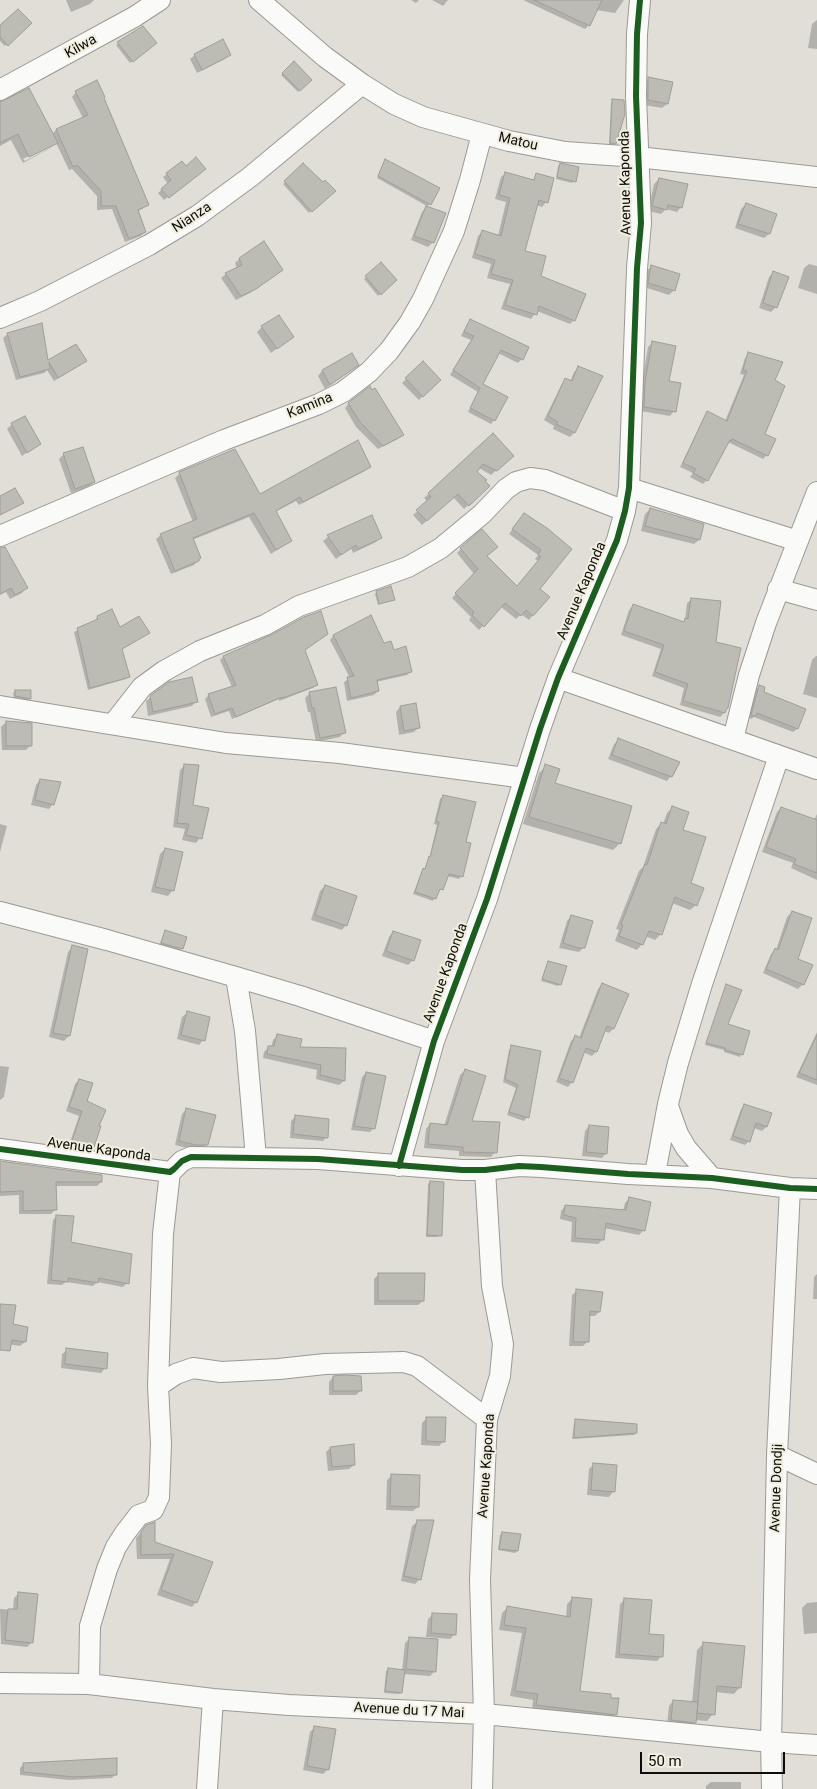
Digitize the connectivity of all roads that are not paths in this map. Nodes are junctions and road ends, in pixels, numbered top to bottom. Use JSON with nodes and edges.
{"nodes":[{"id":1,"x":160,"y":0,"type":"edge"},
{"id":2,"x":259,"y":0,"type":"edge"},
{"id":3,"x":640,"y":0,"type":"edge"},
{"id":4,"x":362,"y":84,"type":"junction"},
{"id":5,"x":0,"y":90,"type":"edge"},
{"id":6,"x":482,"y":134,"type":"junction"},
{"id":7,"x":638,"y":157,"type":"junction"},
{"id":8,"x":817,"y":177,"type":"edge"},
{"id":9,"x":0,"y":318,"type":"edge"},
{"id":10,"x":629,"y":488,"type":"junction"},
{"id":11,"x":817,"y":492,"type":"edge"},
{"id":12,"x":625,"y":511,"type":"junction"},
{"id":13,"x":0,"y":536,"type":"edge"},
{"id":14,"x":798,"y":541,"type":"junction"},
{"id":15,"x":778,"y":589,"type":"junction"},
{"id":16,"x":817,"y":600,"type":"edge"},
{"id":17,"x":558,"y":678,"type":"junction"},
{"id":18,"x":0,"y":706,"type":"edge"},
{"id":19,"x":113,"y":724,"type":"junction"},
{"id":20,"x":733,"y":739,"type":"junction"},
{"id":21,"x":779,"y":756,"type":"junction"},
{"id":22,"x":817,"y":769,"type":"edge"},
{"id":23,"x":525,"y":778,"type":"junction"},
{"id":24,"x":0,"y":912,"type":"edge"},
{"id":25,"x":236,"y":977,"type":"junction"},
{"id":26,"x":434,"y":1041,"type":"junction"},
{"id":27,"x":668,"y":1104,"type":"junction"},
{"id":28,"x":0,"y":1149,"type":"edge"},
{"id":29,"x":256,"y":1158,"type":"junction"},
{"id":30,"x":399,"y":1166,"type":"junction"},
{"id":31,"x":485,"y":1170,"type":"junction"},
{"id":32,"x":170,"y":1172,"type":"junction"},
{"id":33,"x":655,"y":1174,"type":"junction"},
{"id":34,"x":712,"y":1178,"type":"junction"},
{"id":35,"x":790,"y":1188,"type":"junction"},
{"id":36,"x":817,"y":1189,"type":"edge"},
{"id":37,"x":158,"y":1386,"type":"junction"},
{"id":38,"x":487,"y":1419,"type":"junction"},
{"id":39,"x":777,"y":1455,"type":"junction"},
{"id":40,"x":817,"y":1474,"type":"edge"},
{"id":41,"x":0,"y":1683,"type":"edge"},
{"id":42,"x":89,"y":1684,"type":"junction"},
{"id":43,"x":213,"y":1699,"type":"junction"},
{"id":44,"x":484,"y":1714,"type":"junction"},
{"id":45,"x":771,"y":1742,"type":"junction"},
{"id":46,"x":817,"y":1745,"type":"edge"},
{"id":47,"x":207,"y":1789,"type":"edge"},
{"id":48,"x":482,"y":1789,"type":"edge"},
{"id":49,"x":772,"y":1789,"type":"edge"}],
"edges":[{"from":1,"to":5,"type":"street","name":"Kilwa"},
{"from":2,"to":4,"type":"street","name":"Matou"},
{"from":3,"to":7,"type":"street","name":"Avenue Kaponda"},
{"from":4,"to":6,"type":"street","name":"Matou"},
{"from":4,"to":9,"type":"street","name":"Nianza"},
{"from":6,"to":7,"type":"street","name":"Matou"},
{"from":6,"to":13,"type":"street","name":"Kamina"},
{"from":7,"to":8,"type":"street","name":"Matou"},
{"from":7,"to":10,"type":"street","name":"Avenue Kaponda"},
{"from":10,"to":12,"type":"street","name":"Avenue Kaponda"},
{"from":10,"to":14,"type":"street"},
{"from":11,"to":14,"type":"street"},
{"from":12,"to":17,"type":"street","name":"Avenue Kaponda"},
{"from":12,"to":19,"type":"street"},
{"from":14,"to":15,"type":"street"},
{"from":15,"to":16,"type":"street"},
{"from":15,"to":20,"type":"street"},
{"from":17,"to":20,"type":"street"},
{"from":17,"to":23,"type":"street","name":"Avenue Kaponda"},
{"from":18,"to":19,"type":"street"},
{"from":19,"to":23,"type":"street"},
{"from":20,"to":21,"type":"street"},
{"from":21,"to":22,"type":"street"},
{"from":21,"to":27,"type":"street"},
{"from":23,"to":26,"type":"street","name":"Avenue Kaponda"},
{"from":24,"to":25,"type":"street"},
{"from":25,"to":26,"type":"street"},
{"from":25,"to":29,"type":"street"},
{"from":26,"to":30,"type":"street","name":"Avenue Kaponda"},
{"from":27,"to":33,"type":"street"},
{"from":27,"to":34,"type":"street"},
{"from":28,"to":32,"type":"street","name":"Avenue Kaponda"},
{"from":29,"to":30,"type":"street"},
{"from":29,"to":32,"type":"street"},
{"from":30,"to":31,"type":"street"},
{"from":31,"to":33,"type":"street"},
{"from":31,"to":38,"type":"street","name":"Avenue Kaponda"},
{"from":32,"to":37,"type":"street"},
{"from":33,"to":34,"type":"street"},
{"from":34,"to":35,"type":"street"},
{"from":35,"to":36,"type":"street"},
{"from":35,"to":39,"type":"street","name":"Avenue Dondji"},
{"from":37,"to":38,"type":"street"},
{"from":37,"to":42,"type":"street"},
{"from":38,"to":44,"type":"street","name":"Avenue Kaponda"},
{"from":39,"to":40,"type":"street"},
{"from":39,"to":45,"type":"street","name":"Avenue Dondji"},
{"from":41,"to":42,"type":"street","name":"Avenue du 17 Mai"},
{"from":42,"to":43,"type":"street","name":"Avenue du 17 Mai"},
{"from":43,"to":44,"type":"street","name":"Avenue du 17 Mai"},
{"from":43,"to":47,"type":"street"},
{"from":44,"to":45,"type":"street","name":"Avenue du 17 Mai"},
{"from":44,"to":48,"type":"street","name":"Avenue Kaponda"},
{"from":45,"to":46,"type":"street","name":"Avenue du 17 Mai"},
{"from":45,"to":49,"type":"street","name":"Avenue Dondji"}]}
